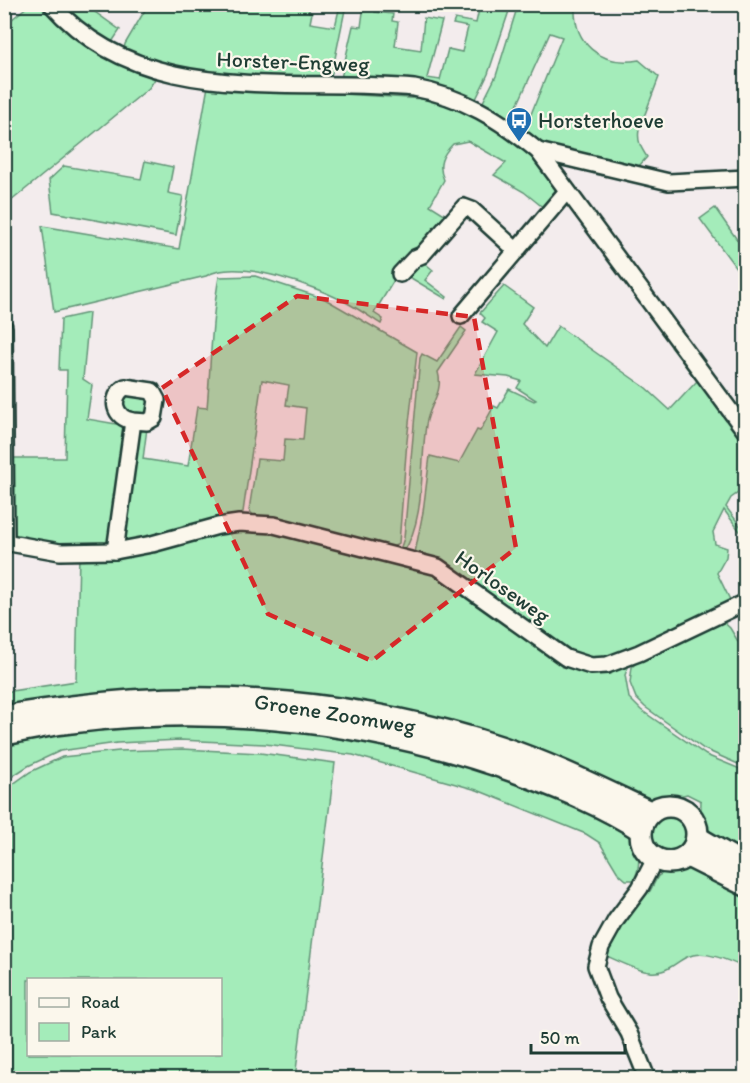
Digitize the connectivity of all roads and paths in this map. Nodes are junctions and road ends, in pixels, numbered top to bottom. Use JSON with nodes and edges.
{"nodes":[{"id":1,"x":51,"y":4,"type":"edge"},
{"id":2,"x":538,"y":151,"type":"junction"},
{"id":3,"x":746,"y":178,"type":"edge"},
{"id":4,"x":567,"y":192,"type":"junction"},
{"id":5,"x":517,"y":251,"type":"junction"},
{"id":6,"x":400,"y":274,"type":"dead end"},
{"id":7,"x":461,"y":316,"type":"dead end"},
{"id":8,"x":4,"y":327,"type":"edge"},
{"id":9,"x":5,"y":350,"type":"edge"},
{"id":10,"x":133,"y":421,"type":"dead end"},
{"id":11,"x":741,"y":426,"type":"edge"},
{"id":12,"x":5,"y":542,"type":"edge"},
{"id":13,"x":115,"y":551,"type":"junction"},
{"id":14,"x":746,"y":602,"type":"edge"},
{"id":15,"x":4,"y":717,"type":"edge"},
{"id":16,"x":4,"y":734,"type":"edge"},
{"id":17,"x":645,"y":821,"type":"junction"},
{"id":18,"x":693,"y":847,"type":"junction"},
{"id":19,"x":655,"y":859,"type":"junction"},
{"id":20,"x":746,"y":866,"type":"edge"},
{"id":21,"x":746,"y":885,"type":"edge"},
{"id":22,"x":647,"y":1078,"type":"edge"}],
"edges":[{"from":1,"to":2,"type":"street","name":"Horster-Engweg"},
{"from":2,"to":3,"type":"street","name":"Horster-Engweg"},
{"from":2,"to":4,"type":"street","name":"Horster-Engweg"},
{"from":4,"to":5,"type":"street"},
{"from":4,"to":11,"type":"street","name":"Horster-Engweg"},
{"from":5,"to":6,"type":"street"},
{"from":5,"to":7,"type":"street"},
{"from":8,"to":9,"type":"street"},
{"from":9,"to":12,"type":"street"},
{"from":10,"to":13,"type":"street"},
{"from":12,"to":13,"type":"street","name":"Horloseweg"},
{"from":13,"to":14,"type":"street","name":"Horloseweg"},
{"from":15,"to":17,"type":"main road","name":"Groene Zoomweg"},
{"from":16,"to":17,"type":"main road","name":"Groene Zoomweg"},
{"from":17,"to":18,"type":"main road"},
{"from":17,"to":19,"type":"main road"},
{"from":18,"to":19,"type":"main road"},
{"from":18,"to":20,"type":"main road"},
{"from":18,"to":21,"type":"main road"},
{"from":19,"to":22,"type":"street"}]}
